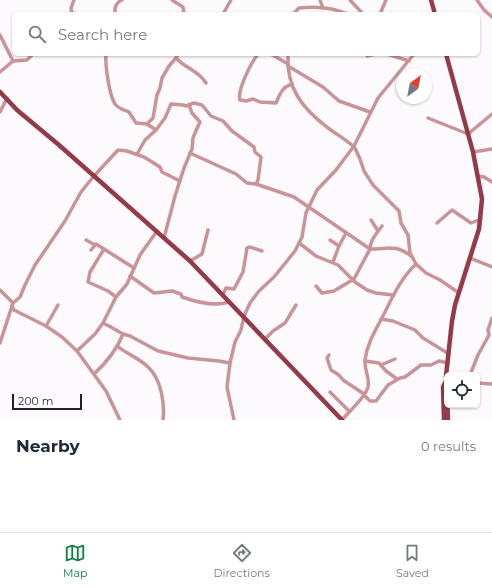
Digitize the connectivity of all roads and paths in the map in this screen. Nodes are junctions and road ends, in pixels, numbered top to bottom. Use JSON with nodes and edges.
{"nodes":[{"id":1,"x":74,"y":0,"type":"edge"},
{"id":2,"x":122,"y":0,"type":"edge"},
{"id":3,"x":174,"y":0,"type":"edge"},
{"id":4,"x":231,"y":0,"type":"edge"},
{"id":5,"x":320,"y":0,"type":"edge"},
{"id":6,"x":350,"y":0,"type":"edge"},
{"id":7,"x":386,"y":0,"type":"edge"},
{"id":8,"x":431,"y":0,"type":"edge"},
{"id":9,"x":477,"y":0,"type":"edge"},
{"id":10,"x":323,"y":8,"type":"junction"},
{"id":11,"x":72,"y":12,"type":"edge"},
{"id":12,"x":115,"y":12,"type":"edge"},
{"id":13,"x":184,"y":12,"type":"edge"},
{"id":14,"x":225,"y":12,"type":"edge"},
{"id":15,"x":295,"y":12,"type":"edge"},
{"id":16,"x":343,"y":12,"type":"edge"},
{"id":17,"x":361,"y":12,"type":"edge"},
{"id":18,"x":381,"y":12,"type":"edge"},
{"id":19,"x":434,"y":12,"type":"edge"},
{"id":20,"x":492,"y":17,"type":"edge"},
{"id":21,"x":0,"y":35,"type":"edge"},
{"id":22,"x":31,"y":56,"type":"edge"},
{"id":23,"x":106,"y":56,"type":"edge"},
{"id":24,"x":177,"y":56,"type":"edge"},
{"id":25,"x":257,"y":56,"type":"edge"},
{"id":26,"x":274,"y":56,"type":"edge"},
{"id":27,"x":288,"y":56,"type":"edge"},
{"id":28,"x":393,"y":56,"type":"edge"},
{"id":29,"x":413,"y":56,"type":"edge"},
{"id":30,"x":449,"y":56,"type":"edge"},
{"id":31,"x":12,"y":61,"type":"junction"},
{"id":32,"x":409,"y":61,"type":"junction"},
{"id":33,"x":288,"y":65,"type":"junction"},
{"id":34,"x":403,"y":68,"type":"edge"},
{"id":35,"x":0,"y":72,"type":"edge"},
{"id":36,"x":396,"y":77,"type":"edge"},
{"id":37,"x":206,"y":83,"type":"dead end"},
{"id":38,"x":292,"y":84,"type":"junction"},
{"id":39,"x":0,"y":92,"type":"edge"},
{"id":40,"x":7,"y":98,"type":"junction"},
{"id":41,"x":189,"y":105,"type":"junction"},
{"id":42,"x":0,"y":112,"type":"edge"},
{"id":43,"x":370,"y":112,"type":"junction"},
{"id":44,"x":492,"y":114,"type":"edge"},
{"id":45,"x":428,"y":118,"type":"dead end"},
{"id":46,"x":147,"y":124,"type":"junction"},
{"id":47,"x":156,"y":130,"type":"junction"},
{"id":48,"x":468,"y":134,"type":"junction"},
{"id":49,"x":353,"y":146,"type":"junction"},
{"id":50,"x":492,"y":149,"type":"edge"},
{"id":51,"x":473,"y":152,"type":"junction"},
{"id":52,"x":190,"y":153,"type":"junction"},
{"id":53,"x":137,"y":154,"type":"junction"},
{"id":54,"x":94,"y":176,"type":"junction"},
{"id":55,"x":478,"y":176,"type":"junction"},
{"id":56,"x":180,"y":181,"type":"junction"},
{"id":57,"x":492,"y":182,"type":"edge"},
{"id":58,"x":256,"y":184,"type":"junction"},
{"id":59,"x":309,"y":208,"type":"junction"},
{"id":60,"x":481,"y":219,"type":"junction"},
{"id":61,"x":371,"y":220,"type":"dead end"},
{"id":62,"x":436,"y":223,"type":"dead end"},
{"id":63,"x":382,"y":226,"type":"dead end"},
{"id":64,"x":208,"y":230,"type":"dead end"},
{"id":65,"x":157,"y":232,"type":"junction"},
{"id":66,"x":378,"y":232,"type":"junction"},
{"id":67,"x":346,"y":233,"type":"junction"},
{"id":68,"x":164,"y":238,"type":"junction"},
{"id":69,"x":86,"y":240,"type":"dead end"},
{"id":70,"x":330,"y":240,"type":"dead end"},
{"id":71,"x":299,"y":243,"type":"junction"},
{"id":72,"x":94,"y":245,"type":"junction"},
{"id":73,"x":339,"y":246,"type":"junction"},
{"id":74,"x":370,"y":249,"type":"junction"},
{"id":75,"x":91,"y":250,"type":"dead end"},
{"id":76,"x":104,"y":250,"type":"junction"},
{"id":77,"x":262,"y":251,"type":"dead end"},
{"id":78,"x":412,"y":257,"type":"junction"},
{"id":79,"x":470,"y":258,"type":"junction"},
{"id":80,"x":190,"y":261,"type":"junction"},
{"id":81,"x":333,"y":262,"type":"junction"},
{"id":82,"x":416,"y":264,"type":"junction"},
{"id":83,"x":492,"y":267,"type":"edge"},
{"id":84,"x":134,"y":268,"type":"junction"},
{"id":85,"x":130,"y":276,"type":"junction"},
{"id":86,"x":354,"y":280,"type":"junction"},
{"id":87,"x":316,"y":286,"type":"dead end"},
{"id":88,"x":0,"y":290,"type":"edge"},
{"id":89,"x":459,"y":293,"type":"junction"},
{"id":90,"x":223,"y":295,"type":"junction"},
{"id":91,"x":393,"y":295,"type":"junction"},
{"id":92,"x":116,"y":297,"type":"junction"},
{"id":93,"x":230,"y":302,"type":"junction"},
{"id":94,"x":58,"y":305,"type":"dead end"},
{"id":95,"x":296,"y":305,"type":"dead end"},
{"id":96,"x":12,"y":308,"type":"junction"},
{"id":97,"x":244,"y":316,"type":"junction"},
{"id":98,"x":492,"y":318,"type":"edge"},
{"id":99,"x":382,"y":319,"type":"junction"},
{"id":100,"x":103,"y":323,"type":"junction"},
{"id":101,"x":46,"y":326,"type":"junction"},
{"id":102,"x":122,"y":334,"type":"junction"},
{"id":103,"x":265,"y":339,"type":"junction"},
{"id":104,"x":0,"y":343,"type":"edge"},
{"id":105,"x":117,"y":346,"type":"junction"},
{"id":106,"x":77,"y":351,"type":"junction"},
{"id":107,"x":449,"y":354,"type":"junction"},
{"id":108,"x":329,"y":355,"type":"dead end"},
{"id":109,"x":395,"y":359,"type":"dead end"},
{"id":110,"x":365,"y":361,"type":"junction"},
{"id":111,"x":230,"y":363,"type":"junction"},
{"id":112,"x":448,"y":363,"type":"junction"},
{"id":113,"x":381,"y":365,"type":"junction"},
{"id":114,"x":447,"y":372,"type":"edge"},
{"id":115,"x":471,"y":372,"type":"edge"},
{"id":116,"x":94,"y":374,"type":"junction"},
{"id":117,"x":397,"y":380,"type":"junction"},
{"id":118,"x":480,"y":382,"type":"edge"},
{"id":119,"x":492,"y":384,"type":"edge"},
{"id":120,"x":444,"y":385,"type":"edge"},
{"id":121,"x":330,"y":392,"type":"dead end"},
{"id":122,"x":364,"y":395,"type":"junction"},
{"id":123,"x":448,"y":408,"type":"edge"},
{"id":124,"x":349,"y":411,"type":"junction"},
{"id":125,"x":120,"y":420,"type":"edge"},
{"id":126,"x":163,"y":420,"type":"edge"},
{"id":127,"x":234,"y":420,"type":"edge"},
{"id":128,"x":342,"y":420,"type":"edge"},
{"id":129,"x":444,"y":420,"type":"edge"},
{"id":130,"x":448,"y":420,"type":"edge"}],
"edges":[{"from":1,"to":11,"type":"street"},
{"from":2,"to":12,"type":"street"},
{"from":3,"to":13,"type":"street"},
{"from":4,"to":14,"type":"street"},
{"from":5,"to":10,"type":"street"},
{"from":6,"to":17,"type":"street"},
{"from":7,"to":18,"type":"street"},
{"from":8,"to":19,"type":"main road"},
{"from":9,"to":20,"type":"street"},
{"from":10,"to":15,"type":"street"},
{"from":10,"to":16,"type":"street"},
{"from":21,"to":31,"type":"street"},
{"from":22,"to":31,"type":"street"},
{"from":23,"to":46,"type":"street"},
{"from":24,"to":37,"type":"street"},
{"from":24,"to":46,"type":"street"},
{"from":25,"to":38,"type":"street"},
{"from":26,"to":33,"type":"street"},
{"from":27,"to":33,"type":"street"},
{"from":28,"to":32,"type":"street"},
{"from":29,"to":32,"type":"street"},
{"from":30,"to":48,"type":"main road"},
{"from":31,"to":35,"type":"street"},
{"from":32,"to":34,"type":"street"},
{"from":33,"to":38,"type":"street"},
{"from":33,"to":43,"type":"street"},
{"from":36,"to":43,"type":"street"},
{"from":38,"to":49,"type":"street"},
{"from":39,"to":40,"type":"main road"},
{"from":40,"to":42,"type":"street"},
{"from":40,"to":54,"type":"main road"},
{"from":41,"to":47,"type":"street"},
{"from":41,"to":52,"type":"street"},
{"from":41,"to":58,"type":"street"},
{"from":43,"to":49,"type":"street"},
{"from":44,"to":48,"type":"street"},
{"from":45,"to":48,"type":"street"},
{"from":46,"to":47,"type":"street"},
{"from":47,"to":53,"type":"street"},
{"from":48,"to":51,"type":"main road"},
{"from":49,"to":59,"type":"street"},
{"from":49,"to":78,"type":"street"},
{"from":50,"to":51,"type":"street"},
{"from":51,"to":55,"type":"main road"},
{"from":52,"to":56,"type":"street"},
{"from":52,"to":58,"type":"street"},
{"from":53,"to":54,"type":"street"},
{"from":53,"to":56,"type":"street"},
{"from":54,"to":65,"type":"main road"},
{"from":54,"to":96,"type":"street"},
{"from":55,"to":57,"type":"street"},
{"from":55,"to":60,"type":"main road"},
{"from":56,"to":68,"type":"street"},
{"from":58,"to":59,"type":"street"},
{"from":59,"to":67,"type":"street"},
{"from":59,"to":71,"type":"street"},
{"from":60,"to":62,"type":"street"},
{"from":60,"to":79,"type":"main road"},
{"from":61,"to":66,"type":"street"},
{"from":63,"to":66,"type":"street"},
{"from":64,"to":80,"type":"street"},
{"from":65,"to":68,"type":"main road"},
{"from":65,"to":84,"type":"street"},
{"from":66,"to":74,"type":"street"},
{"from":67,"to":73,"type":"street"},
{"from":67,"to":74,"type":"street"},
{"from":68,"to":80,"type":"main road"},
{"from":69,"to":72,"type":"street"},
{"from":70,"to":73,"type":"street"},
{"from":71,"to":81,"type":"street"},
{"from":71,"to":97,"type":"street"},
{"from":72,"to":75,"type":"street"},
{"from":72,"to":76,"type":"street"},
{"from":73,"to":81,"type":"street"},
{"from":74,"to":78,"type":"street"},
{"from":74,"to":86,"type":"street"},
{"from":76,"to":84,"type":"street"},
{"from":76,"to":92,"type":"street"},
{"from":77,"to":90,"type":"street"},
{"from":78,"to":82,"type":"street"},
{"from":79,"to":83,"type":"street"},
{"from":79,"to":89,"type":"main road"},
{"from":80,"to":90,"type":"main road"},
{"from":81,"to":86,"type":"street"},
{"from":82,"to":89,"type":"street"},
{"from":82,"to":91,"type":"street"},
{"from":84,"to":85,"type":"street"},
{"from":85,"to":92,"type":"street"},
{"from":85,"to":93,"type":"street"},
{"from":86,"to":87,"type":"street"},
{"from":86,"to":91,"type":"street"},
{"from":88,"to":96,"type":"street"},
{"from":89,"to":107,"type":"main road"},
{"from":90,"to":93,"type":"main road"},
{"from":91,"to":99,"type":"street"},
{"from":92,"to":100,"type":"street"},
{"from":93,"to":97,"type":"main road"},
{"from":94,"to":101,"type":"street"},
{"from":95,"to":103,"type":"street"},
{"from":96,"to":101,"type":"street"},
{"from":96,"to":104,"type":"street"},
{"from":97,"to":103,"type":"main road"},
{"from":97,"to":111,"type":"street"},
{"from":98,"to":115,"type":"street"},
{"from":99,"to":107,"type":"street"},
{"from":99,"to":110,"type":"street"},
{"from":100,"to":102,"type":"street"},
{"from":100,"to":106,"type":"street"},
{"from":101,"to":106,"type":"street"},
{"from":102,"to":105,"type":"street"},
{"from":102,"to":111,"type":"street"},
{"from":103,"to":128,"type":"main road"},
{"from":105,"to":116,"type":"street"},
{"from":105,"to":126,"type":"street"},
{"from":106,"to":116,"type":"street"},
{"from":107,"to":112,"type":"main road"},
{"from":108,"to":122,"type":"street"},
{"from":109,"to":113,"type":"street"},
{"from":110,"to":113,"type":"street"},
{"from":110,"to":122,"type":"street"},
{"from":111,"to":127,"type":"street"},
{"from":112,"to":114,"type":"main road"},
{"from":112,"to":117,"type":"street"},
{"from":113,"to":117,"type":"street"},
{"from":116,"to":125,"type":"street"},
{"from":117,"to":122,"type":"street"},
{"from":118,"to":119,"type":"street"},
{"from":120,"to":129,"type":"main road"},
{"from":121,"to":124,"type":"street"},
{"from":122,"to":124,"type":"street"},
{"from":123,"to":130,"type":"main road"},
{"from":124,"to":128,"type":"street"}]}
